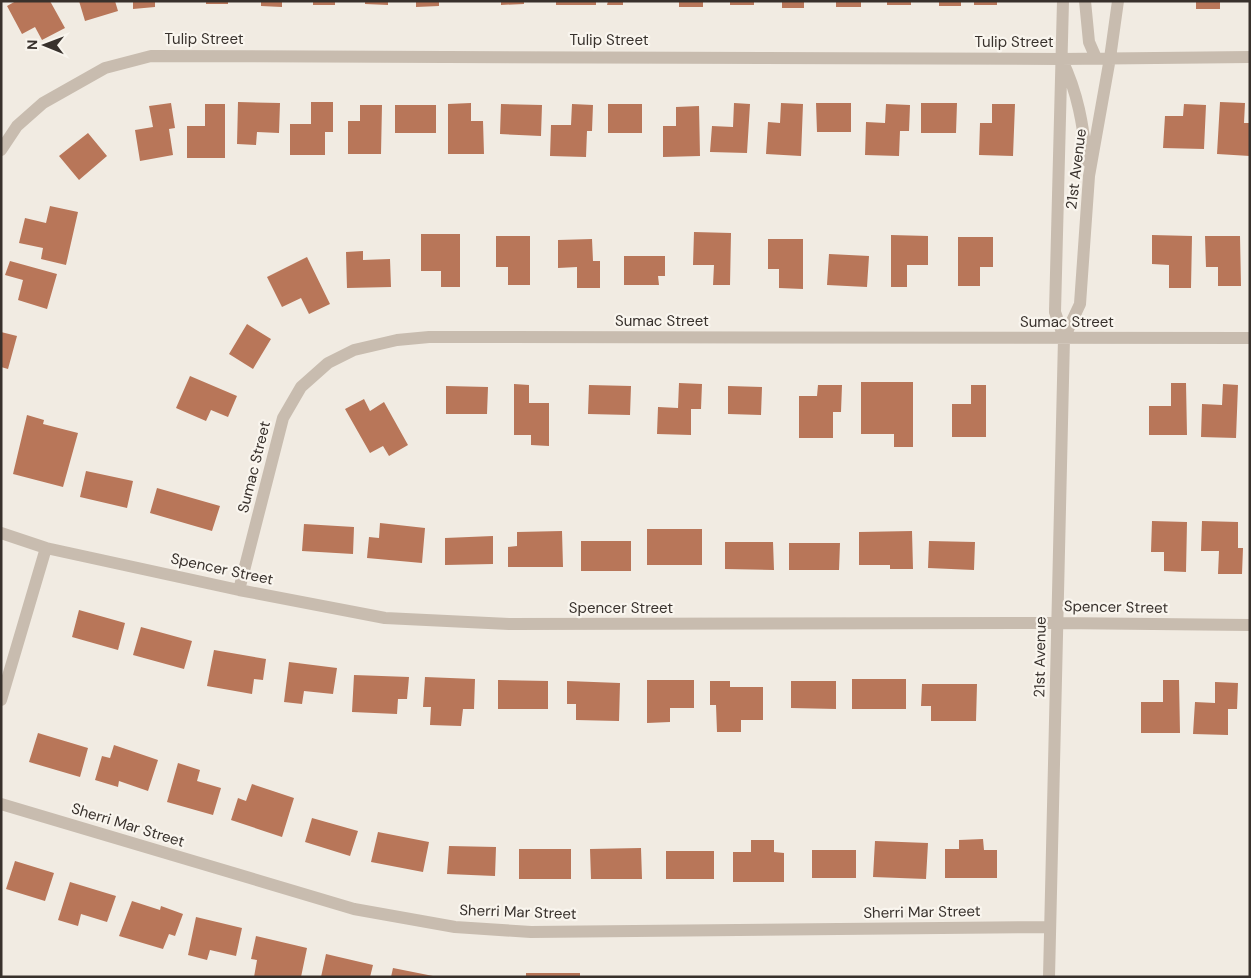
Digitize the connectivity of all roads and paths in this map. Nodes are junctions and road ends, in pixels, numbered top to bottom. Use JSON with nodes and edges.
{"nodes":[{"id":1,"x":1063,"y":1,"type":"edge"},
{"id":2,"x":1085,"y":1,"type":"edge"},
{"id":3,"x":1116,"y":4,"type":"edge"},
{"id":4,"x":1250,"y":57,"type":"edge"},
{"id":5,"x":1096,"y":58,"type":"junction"},
{"id":6,"x":1110,"y":58,"type":"junction"},
{"id":7,"x":1061,"y":59,"type":"junction"},
{"id":8,"x":1,"y":150,"type":"edge"},
{"id":9,"x":1089,"y":176,"type":"junction"},
{"id":10,"x":1064,"y":338,"type":"junction"},
{"id":11,"x":1250,"y":338,"type":"edge"},
{"id":12,"x":1,"y":533,"type":"edge"},
{"id":13,"x":46,"y":548,"type":"junction"},
{"id":14,"x":240,"y":590,"type":"junction"},
{"id":15,"x":1057,"y":623,"type":"junction"},
{"id":16,"x":1250,"y":625,"type":"edge"},
{"id":17,"x":1,"y":700,"type":"edge"},
{"id":18,"x":1,"y":804,"type":"edge"},
{"id":19,"x":1050,"y":927,"type":"junction"},
{"id":20,"x":1049,"y":977,"type":"edge"}],
"edges":[{"from":1,"to":7,"type":"street","name":"21st Avenue"},
{"from":2,"to":5,"type":"street"},
{"from":3,"to":6,"type":"street","name":"21st Avenue"},
{"from":4,"to":6,"type":"street","name":"Tulip Street"},
{"from":5,"to":6,"type":"street","name":"Tulip Street"},
{"from":5,"to":7,"type":"street","name":"Tulip Street"},
{"from":6,"to":9,"type":"street","name":"21st Avenue"},
{"from":7,"to":8,"type":"street","name":"Tulip Street"},
{"from":7,"to":9,"type":"street"},
{"from":7,"to":10,"type":"street","name":"21st Avenue"},
{"from":9,"to":10,"type":"street","name":"21st Avenue"},
{"from":10,"to":11,"type":"street","name":"Sumac Street"},
{"from":10,"to":14,"type":"street","name":"Sumac Street"},
{"from":10,"to":15,"type":"street","name":"21st Avenue"},
{"from":12,"to":13,"type":"street","name":"Spencer Street"},
{"from":13,"to":14,"type":"street","name":"Spencer Street"},
{"from":13,"to":17,"type":"street"},
{"from":14,"to":15,"type":"street","name":"Spencer Street"},
{"from":15,"to":16,"type":"street","name":"Spencer Street"},
{"from":15,"to":19,"type":"street","name":"21st Avenue"},
{"from":18,"to":19,"type":"street","name":"Sherri Mar Street"},
{"from":19,"to":20,"type":"street","name":"21st Avenue"}]}
